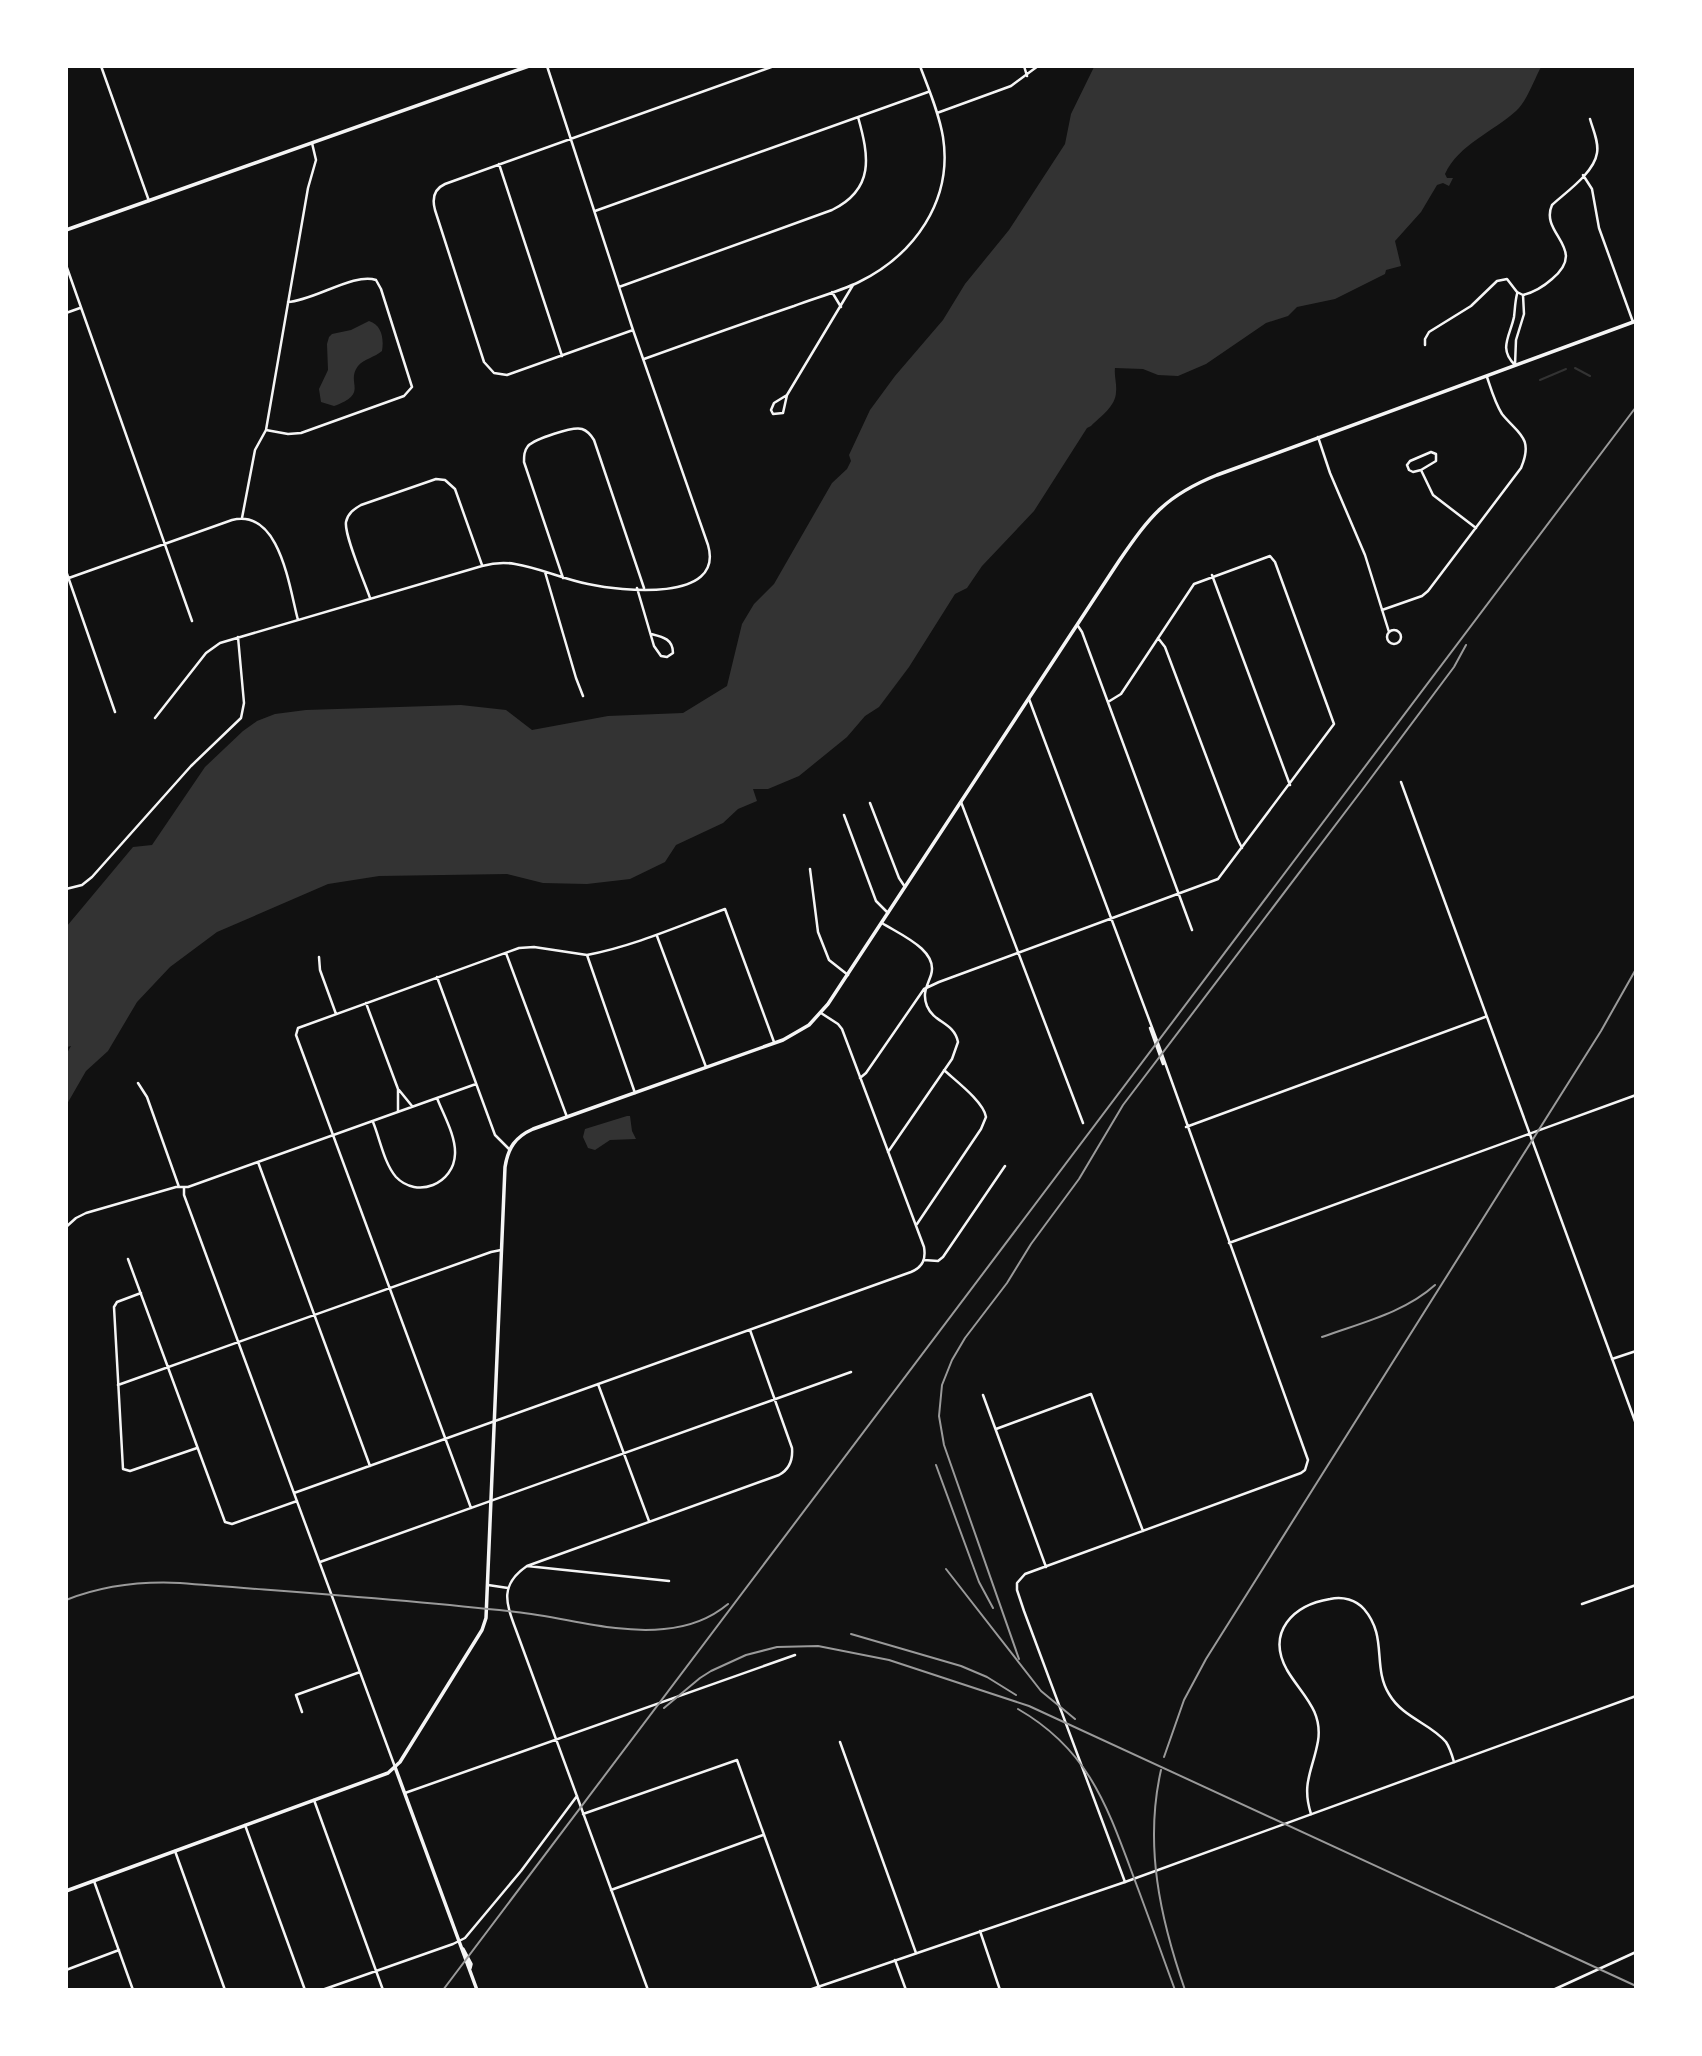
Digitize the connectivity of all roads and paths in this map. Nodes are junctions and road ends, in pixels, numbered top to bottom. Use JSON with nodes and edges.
{"nodes":[{"id":1,"x":101,"y":66,"type":"edge"},
{"id":2,"x":529,"y":66,"type":"edge"},
{"id":3,"x":547,"y":66,"type":"edge"},
{"id":4,"x":774,"y":66,"type":"edge"},
{"id":5,"x":920,"y":66,"type":"edge"},
{"id":6,"x":1024,"y":66,"type":"edge"},
{"id":7,"x":1038,"y":66,"type":"edge"},
{"id":8,"x":1027,"y":76,"type":"junction"},
{"id":9,"x":929,"y":91,"type":"junction"},
{"id":10,"x":937,"y":113,"type":"junction"},
{"id":11,"x":859,"y":117,"type":"junction"},
{"id":12,"x":1590,"y":119,"type":"dead end"},
{"id":13,"x":570,"y":139,"type":"junction"},
{"id":14,"x":312,"y":143,"type":"junction"},
{"id":15,"x":499,"y":164,"type":"junction"},
{"id":16,"x":1583,"y":175,"type":"junction"},
{"id":17,"x":149,"y":201,"type":"junction"},
{"id":18,"x":595,"y":211,"type":"junction"},
{"id":19,"x":66,"y":230,"type":"edge"},
{"id":20,"x":66,"y":265,"type":"edge"},
{"id":21,"x":853,"y":285,"type":"junction"},
{"id":22,"x":619,"y":286,"type":"junction"},
{"id":23,"x":832,"y":292,"type":"junction"},
{"id":24,"x":1517,"y":292,"type":"junction"},
{"id":25,"x":1523,"y":295,"type":"junction"},
{"id":26,"x":288,"y":302,"type":"junction"},
{"id":27,"x":841,"y":307,"type":"junction"},
{"id":28,"x":81,"y":308,"type":"junction"},
{"id":29,"x":66,"y":313,"type":"edge"},
{"id":30,"x":1634,"y":321,"type":"edge"},
{"id":31,"x":634,"y":330,"type":"junction"},
{"id":32,"x":1425,"y":345,"type":"dead end"},
{"id":33,"x":562,"y":356,"type":"junction"},
{"id":34,"x":643,"y":359,"type":"junction"},
{"id":35,"x":1515,"y":365,"type":"junction"},
{"id":36,"x":1486,"y":376,"type":"junction"},
{"id":37,"x":787,"y":395,"type":"junction"},
{"id":38,"x":266,"y":430,"type":"junction"},
{"id":39,"x":1318,"y":437,"type":"junction"},
{"id":40,"x":1421,"y":470,"type":"junction"},
{"id":41,"x":242,"y":518,"type":"junction"},
{"id":42,"x":1476,"y":528,"type":"junction"},
{"id":43,"x":164,"y":544,"type":"junction"},
{"id":44,"x":482,"y":566,"type":"junction"},
{"id":45,"x":66,"y":572,"type":"edge"},
{"id":46,"x":545,"y":572,"type":"junction"},
{"id":47,"x":1212,"y":575,"type":"junction"},
{"id":48,"x":563,"y":578,"type":"junction"},
{"id":49,"x":68,"y":579,"type":"edge"},
{"id":50,"x":638,"y":588,"type":"junction"},
{"id":51,"x":644,"y":588,"type":"junction"},
{"id":52,"x":370,"y":598,"type":"junction"},
{"id":53,"x":1382,"y":610,"type":"junction"},
{"id":54,"x":298,"y":620,"type":"junction"},
{"id":55,"x":192,"y":621,"type":"dead end"},
{"id":56,"x":1078,"y":626,"type":"junction"},
{"id":57,"x":1389,"y":632,"type":"junction"},
{"id":58,"x":651,"y":634,"type":"junction"},
{"id":59,"x":238,"y":637,"type":"junction"},
{"id":60,"x":1158,"y":638,"type":"junction"},
{"id":61,"x":583,"y":696,"type":"dead end"},
{"id":62,"x":1029,"y":699,"type":"junction"},
{"id":63,"x":1108,"y":702,"type":"junction"},
{"id":64,"x":115,"y":712,"type":"dead end"},
{"id":65,"x":155,"y":718,"type":"dead end"},
{"id":66,"x":1401,"y":782,"type":"dead end"},
{"id":67,"x":1290,"y":786,"type":"junction"},
{"id":68,"x":961,"y":801,"type":"junction"},
{"id":69,"x":870,"y":803,"type":"dead end"},
{"id":70,"x":844,"y":815,"type":"dead end"},
{"id":71,"x":1242,"y":848,"type":"junction"},
{"id":72,"x":810,"y":869,"type":"dead end"},
{"id":73,"x":905,"y":887,"type":"junction"},
{"id":74,"x":66,"y":889,"type":"edge"},
{"id":75,"x":1178,"y":894,"type":"junction"},
{"id":76,"x":888,"y":914,"type":"junction"},
{"id":77,"x":1110,"y":919,"type":"junction"},
{"id":78,"x":882,"y":923,"type":"junction"},
{"id":79,"x":1192,"y":930,"type":"dead end"},
{"id":80,"x":656,"y":935,"type":"junction"},
{"id":81,"x":1019,"y":952,"type":"junction"},
{"id":82,"x":506,"y":953,"type":"junction"},
{"id":83,"x":587,"y":955,"type":"junction"},
{"id":84,"x":319,"y":957,"type":"dead end"},
{"id":85,"x":848,"y":975,"type":"junction"},
{"id":86,"x":438,"y":978,"type":"junction"},
{"id":87,"x":924,"y":989,"type":"junction"},
{"id":88,"x":366,"y":1003,"type":"junction"},
{"id":89,"x":821,"y":1013,"type":"junction"},
{"id":90,"x":336,"y":1014,"type":"junction"},
{"id":91,"x":1487,"y":1016,"type":"junction"},
{"id":92,"x":775,"y":1042,"type":"junction"},
{"id":93,"x":706,"y":1067,"type":"junction"},
{"id":94,"x":944,"y":1070,"type":"junction"},
{"id":95,"x":860,"y":1078,"type":"junction"},
{"id":96,"x":138,"y":1083,"type":"dead end"},
{"id":97,"x":476,"y":1084,"type":"junction"},
{"id":98,"x":398,"y":1089,"type":"junction"},
{"id":99,"x":635,"y":1093,"type":"junction"},
{"id":100,"x":1636,"y":1095,"type":"edge"},
{"id":101,"x":437,"y":1098,"type":"junction"},
{"id":102,"x":412,"y":1106,"type":"junction"},
{"id":103,"x":398,"y":1112,"type":"junction"},
{"id":104,"x":567,"y":1117,"type":"junction"},
{"id":105,"x":373,"y":1121,"type":"junction"},
{"id":106,"x":1083,"y":1123,"type":"dead end"},
{"id":107,"x":1186,"y":1127,"type":"junction"},
{"id":108,"x":1529,"y":1132,"type":"junction"},
{"id":109,"x":334,"y":1135,"type":"junction"},
{"id":110,"x":509,"y":1149,"type":"junction"},
{"id":111,"x":888,"y":1152,"type":"junction"},
{"id":112,"x":258,"y":1162,"type":"junction"},
{"id":113,"x":1005,"y":1166,"type":"dead end"},
{"id":114,"x":181,"y":1187,"type":"junction"},
{"id":115,"x":916,"y":1226,"type":"junction"},
{"id":116,"x":66,"y":1227,"type":"edge"},
{"id":117,"x":1229,"y":1243,"type":"junction"},
{"id":118,"x":502,"y":1250,"type":"junction"},
{"id":119,"x":128,"y":1259,"type":"dead end"},
{"id":120,"x":924,"y":1260,"type":"junction"},
{"id":121,"x":390,"y":1288,"type":"junction"},
{"id":122,"x":141,"y":1293,"type":"junction"},
{"id":123,"x":314,"y":1315,"type":"junction"},
{"id":124,"x":750,"y":1331,"type":"junction"},
{"id":125,"x":239,"y":1342,"type":"junction"},
{"id":126,"x":1636,"y":1351,"type":"edge"},
{"id":127,"x":1612,"y":1359,"type":"junction"},
{"id":128,"x":168,"y":1368,"type":"junction"},
{"id":129,"x":851,"y":1372,"type":"dead end"},
{"id":130,"x":598,"y":1384,"type":"junction"},
{"id":131,"x":118,"y":1385,"type":"junction"},
{"id":132,"x":983,"y":1395,"type":"dead end"},
{"id":133,"x":774,"y":1399,"type":"junction"},
{"id":134,"x":495,"y":1421,"type":"junction"},
{"id":135,"x":1636,"y":1424,"type":"edge"},
{"id":136,"x":996,"y":1429,"type":"junction"},
{"id":137,"x":445,"y":1439,"type":"junction"},
{"id":138,"x":197,"y":1448,"type":"junction"},
{"id":139,"x":623,"y":1453,"type":"junction"},
{"id":140,"x":370,"y":1466,"type":"junction"},
{"id":141,"x":294,"y":1493,"type":"junction"},
{"id":142,"x":491,"y":1500,"type":"junction"},
{"id":143,"x":297,"y":1501,"type":"junction"},
{"id":144,"x":471,"y":1508,"type":"junction"},
{"id":145,"x":649,"y":1521,"type":"junction"},
{"id":146,"x":1143,"y":1531,"type":"junction"},
{"id":147,"x":320,"y":1562,"type":"junction"},
{"id":148,"x":527,"y":1566,"type":"junction"},
{"id":149,"x":1046,"y":1567,"type":"junction"},
{"id":150,"x":669,"y":1581,"type":"dead end"},
{"id":151,"x":488,"y":1585,"type":"junction"},
{"id":152,"x":1636,"y":1585,"type":"edge"},
{"id":153,"x":508,"y":1588,"type":"junction"},
{"id":154,"x":1582,"y":1604,"type":"dead end"},
{"id":155,"x":795,"y":1655,"type":"dead end"},
{"id":156,"x":360,"y":1672,"type":"junction"},
{"id":157,"x":1636,"y":1696,"type":"edge"},
{"id":158,"x":302,"y":1712,"type":"dead end"},
{"id":159,"x":556,"y":1739,"type":"junction"},
{"id":160,"x":839,"y":1742,"type":"dead end"},
{"id":161,"x":1454,"y":1762,"type":"junction"},
{"id":162,"x":395,"y":1768,"type":"junction"},
{"id":163,"x":404,"y":1793,"type":"junction"},
{"id":164,"x":577,"y":1796,"type":"junction"},
{"id":165,"x":314,"y":1800,"type":"junction"},
{"id":166,"x":583,"y":1814,"type":"junction"},
{"id":167,"x":1311,"y":1814,"type":"junction"},
{"id":168,"x":245,"y":1825,"type":"junction"},
{"id":169,"x":764,"y":1835,"type":"junction"},
{"id":170,"x":175,"y":1851,"type":"junction"},
{"id":171,"x":93,"y":1881,"type":"junction"},
{"id":172,"x":1125,"y":1882,"type":"junction"},
{"id":173,"x":611,"y":1890,"type":"junction"},
{"id":174,"x":66,"y":1891,"type":"edge"},
{"id":175,"x":980,"y":1931,"type":"junction"},
{"id":176,"x":460,"y":1942,"type":"junction"},
{"id":177,"x":119,"y":1950,"type":"junction"},
{"id":178,"x":1636,"y":1952,"type":"edge"},
{"id":179,"x":916,"y":1953,"type":"junction"},
{"id":180,"x":895,"y":1961,"type":"junction"},
{"id":181,"x":66,"y":1970,"type":"edge"},
{"id":182,"x":376,"y":1971,"type":"junction"},
{"id":183,"x":819,"y":1988,"type":"edge"},
{"id":184,"x":134,"y":1990,"type":"edge"},
{"id":185,"x":225,"y":1990,"type":"edge"},
{"id":186,"x":305,"y":1990,"type":"edge"},
{"id":187,"x":322,"y":1990,"type":"edge"},
{"id":188,"x":383,"y":1990,"type":"edge"},
{"id":189,"x":477,"y":1990,"type":"edge"},
{"id":190,"x":648,"y":1990,"type":"edge"},
{"id":191,"x":809,"y":1990,"type":"edge"},
{"id":192,"x":906,"y":1990,"type":"edge"},
{"id":193,"x":1000,"y":1990,"type":"edge"},
{"id":194,"x":1553,"y":1990,"type":"edge"}],
"edges":[{"from":1,"to":17,"type":"street"},
{"from":2,"to":14,"type":"main road"},
{"from":3,"to":13,"type":"street"},
{"from":4,"to":13,"type":"street"},
{"from":5,"to":9,"type":"street"},
{"from":6,"to":8,"type":"street"},
{"from":7,"to":8,"type":"street"},
{"from":8,"to":10,"type":"street"},
{"from":9,"to":10,"type":"street"},
{"from":9,"to":11,"type":"street"},
{"from":10,"to":21,"type":"street"},
{"from":11,"to":18,"type":"street"},
{"from":11,"to":22,"type":"street"},
{"from":12,"to":16,"type":"street"},
{"from":13,"to":15,"type":"street"},
{"from":13,"to":18,"type":"street"},
{"from":14,"to":17,"type":"main road"},
{"from":14,"to":26,"type":"street"},
{"from":15,"to":33,"type":"street"},
{"from":15,"to":33,"type":"street"},
{"from":16,"to":25,"type":"street"},
{"from":16,"to":30,"type":"street"},
{"from":17,"to":19,"type":"main road"},
{"from":18,"to":22,"type":"street"},
{"from":20,"to":28,"type":"street"},
{"from":21,"to":23,"type":"street"},
{"from":21,"to":27,"type":"street"},
{"from":22,"to":31,"type":"street"},
{"from":23,"to":27,"type":"street"},
{"from":23,"to":34,"type":"street"},
{"from":24,"to":25,"type":"street"},
{"from":24,"to":32,"type":"street"},
{"from":24,"to":35,"type":"street"},
{"from":25,"to":35,"type":"street"},
{"from":26,"to":38,"type":"street"},
{"from":26,"to":38,"type":"street"},
{"from":27,"to":37,"type":"street"},
{"from":28,"to":29,"type":"street"},
{"from":28,"to":43,"type":"street"},
{"from":30,"to":35,"type":"main road"},
{"from":31,"to":33,"type":"street"},
{"from":31,"to":34,"type":"street"},
{"from":34,"to":51,"type":"street"},
{"from":35,"to":36,"type":"main road"},
{"from":36,"to":39,"type":"main road"},
{"from":36,"to":42,"type":"street"},
{"from":37,"to":37,"type":"street"},
{"from":38,"to":41,"type":"street"},
{"from":39,"to":53,"type":"street"},
{"from":39,"to":56,"type":"main road"},
{"from":40,"to":40,"type":"street"},
{"from":40,"to":42,"type":"street"},
{"from":41,"to":43,"type":"street"},
{"from":41,"to":54,"type":"street"},
{"from":42,"to":53,"type":"street"},
{"from":43,"to":49,"type":"street"},
{"from":43,"to":55,"type":"street"},
{"from":44,"to":46,"type":"street"},
{"from":44,"to":52,"type":"street"},
{"from":44,"to":52,"type":"street"},
{"from":45,"to":49,"type":"street"},
{"from":46,"to":48,"type":"street"},
{"from":46,"to":61,"type":"street"},
{"from":47,"to":60,"type":"street"},
{"from":47,"to":67,"type":"street"},
{"from":47,"to":67,"type":"street"},
{"from":48,"to":50,"type":"street"},
{"from":48,"to":51,"type":"street"},
{"from":49,"to":64,"type":"street"},
{"from":50,"to":51,"type":"street"},
{"from":50,"to":58,"type":"street"},
{"from":52,"to":54,"type":"street"},
{"from":53,"to":57,"type":"street"},
{"from":54,"to":59,"type":"street"},
{"from":56,"to":62,"type":"main road"},
{"from":56,"to":63,"type":"street"},
{"from":57,"to":57,"type":"street"},
{"from":58,"to":58,"type":"street"},
{"from":59,"to":65,"type":"street"},
{"from":59,"to":74,"type":"street"},
{"from":60,"to":63,"type":"street"},
{"from":60,"to":71,"type":"street"},
{"from":62,"to":68,"type":"main road"},
{"from":62,"to":77,"type":"street"},
{"from":63,"to":75,"type":"street"},
{"from":66,"to":91,"type":"street"},
{"from":67,"to":71,"type":"street"},
{"from":68,"to":73,"type":"main road"},
{"from":68,"to":81,"type":"street"},
{"from":69,"to":73,"type":"street"},
{"from":70,"to":76,"type":"street"},
{"from":71,"to":75,"type":"street"},
{"from":72,"to":85,"type":"street"},
{"from":73,"to":76,"type":"main road"},
{"from":75,"to":77,"type":"street"},
{"from":75,"to":79,"type":"street"},
{"from":76,"to":78,"type":"main road"},
{"from":77,"to":81,"type":"street"},
{"from":77,"to":107,"type":"street"},
{"from":78,"to":85,"type":"main road"},
{"from":78,"to":87,"type":"street"},
{"from":80,"to":83,"type":"street"},
{"from":80,"to":92,"type":"street"},
{"from":80,"to":93,"type":"street"},
{"from":81,"to":87,"type":"street"},
{"from":81,"to":106,"type":"street"},
{"from":82,"to":83,"type":"street"},
{"from":82,"to":86,"type":"street"},
{"from":82,"to":104,"type":"street"},
{"from":83,"to":99,"type":"street"},
{"from":84,"to":90,"type":"street"},
{"from":85,"to":89,"type":"main road"},
{"from":86,"to":88,"type":"street"},
{"from":86,"to":97,"type":"street"},
{"from":87,"to":94,"type":"street"},
{"from":87,"to":95,"type":"street"},
{"from":88,"to":90,"type":"street"},
{"from":88,"to":98,"type":"street"},
{"from":89,"to":92,"type":"main road"},
{"from":89,"to":95,"type":"street"},
{"from":90,"to":109,"type":"street"},
{"from":91,"to":107,"type":"street"},
{"from":91,"to":108,"type":"street"},
{"from":92,"to":93,"type":"main road"},
{"from":93,"to":99,"type":"main road"},
{"from":94,"to":111,"type":"street"},
{"from":94,"to":115,"type":"street"},
{"from":95,"to":111,"type":"street"},
{"from":96,"to":114,"type":"street"},
{"from":97,"to":101,"type":"street"},
{"from":97,"to":110,"type":"street"},
{"from":98,"to":102,"type":"street"},
{"from":98,"to":103,"type":"street"},
{"from":99,"to":104,"type":"main road"},
{"from":100,"to":108,"type":"street"},
{"from":101,"to":102,"type":"street"},
{"from":101,"to":105,"type":"street"},
{"from":102,"to":103,"type":"street"},
{"from":103,"to":105,"type":"street"},
{"from":104,"to":110,"type":"main road"},
{"from":105,"to":109,"type":"street"},
{"from":107,"to":117,"type":"street"},
{"from":108,"to":117,"type":"street"},
{"from":108,"to":127,"type":"street"},
{"from":109,"to":112,"type":"street"},
{"from":109,"to":121,"type":"street"},
{"from":110,"to":118,"type":"main road"},
{"from":111,"to":115,"type":"street"},
{"from":112,"to":114,"type":"street"},
{"from":112,"to":123,"type":"street"},
{"from":113,"to":120,"type":"street"},
{"from":114,"to":116,"type":"street"},
{"from":114,"to":125,"type":"street"},
{"from":115,"to":120,"type":"street"},
{"from":117,"to":146,"type":"street"},
{"from":118,"to":121,"type":"street"},
{"from":118,"to":134,"type":"main road"},
{"from":119,"to":122,"type":"street"},
{"from":120,"to":124,"type":"street"},
{"from":121,"to":123,"type":"street"},
{"from":121,"to":137,"type":"street"},
{"from":122,"to":128,"type":"street"},
{"from":122,"to":131,"type":"street"},
{"from":123,"to":125,"type":"street"},
{"from":123,"to":140,"type":"street"},
{"from":124,"to":130,"type":"street"},
{"from":124,"to":133,"type":"street"},
{"from":125,"to":128,"type":"street"},
{"from":125,"to":141,"type":"street"},
{"from":126,"to":127,"type":"street"},
{"from":127,"to":135,"type":"street"},
{"from":128,"to":131,"type":"street"},
{"from":128,"to":138,"type":"street"},
{"from":129,"to":133,"type":"street"},
{"from":130,"to":134,"type":"street"},
{"from":130,"to":139,"type":"street"},
{"from":131,"to":138,"type":"street"},
{"from":132,"to":136,"type":"street"},
{"from":133,"to":139,"type":"street"},
{"from":133,"to":145,"type":"street"},
{"from":134,"to":137,"type":"street"},
{"from":134,"to":142,"type":"main road"},
{"from":136,"to":146,"type":"street"},
{"from":136,"to":149,"type":"street"},
{"from":137,"to":140,"type":"street"},
{"from":137,"to":144,"type":"street"},
{"from":138,"to":143,"type":"street"},
{"from":139,"to":142,"type":"street"},
{"from":139,"to":145,"type":"street"},
{"from":140,"to":141,"type":"street"},
{"from":141,"to":143,"type":"street"},
{"from":142,"to":144,"type":"street"},
{"from":142,"to":151,"type":"main road"},
{"from":143,"to":147,"type":"street"},
{"from":144,"to":147,"type":"street"},
{"from":145,"to":148,"type":"street"},
{"from":146,"to":149,"type":"street"},
{"from":147,"to":156,"type":"street"},
{"from":148,"to":150,"type":"street"},
{"from":148,"to":153,"type":"street"},
{"from":149,"to":172,"type":"street"},
{"from":151,"to":153,"type":"street"},
{"from":151,"to":162,"type":"main road"},
{"from":152,"to":154,"type":"street"},
{"from":153,"to":159,"type":"street"},
{"from":155,"to":159,"type":"street"},
{"from":156,"to":158,"type":"street"},
{"from":156,"to":162,"type":"street"},
{"from":157,"to":161,"type":"street"},
{"from":159,"to":163,"type":"street"},
{"from":159,"to":164,"type":"street"},
{"from":160,"to":179,"type":"street"},
{"from":161,"to":167,"type":"street"},
{"from":161,"to":167,"type":"street"},
{"from":162,"to":163,"type":"main road"},
{"from":162,"to":165,"type":"main road"},
{"from":163,"to":176,"type":"main road"},
{"from":164,"to":166,"type":"street"},
{"from":164,"to":176,"type":"street"},
{"from":165,"to":168,"type":"main road"},
{"from":165,"to":182,"type":"street"},
{"from":166,"to":169,"type":"street"},
{"from":166,"to":173,"type":"street"},
{"from":167,"to":172,"type":"street"},
{"from":168,"to":170,"type":"main road"},
{"from":168,"to":186,"type":"street"},
{"from":169,"to":173,"type":"street"},
{"from":169,"to":183,"type":"street"},
{"from":170,"to":171,"type":"main road"},
{"from":170,"to":185,"type":"street"},
{"from":171,"to":174,"type":"main road"},
{"from":171,"to":177,"type":"street"},
{"from":172,"to":175,"type":"street"},
{"from":173,"to":190,"type":"street"},
{"from":175,"to":179,"type":"street"},
{"from":175,"to":193,"type":"street"},
{"from":176,"to":182,"type":"street"},
{"from":176,"to":189,"type":"main road"},
{"from":177,"to":181,"type":"street"},
{"from":177,"to":184,"type":"street"},
{"from":178,"to":194,"type":"street"},
{"from":179,"to":180,"type":"street"},
{"from":180,"to":183,"type":"street"},
{"from":180,"to":192,"type":"street"},
{"from":182,"to":187,"type":"street"},
{"from":182,"to":188,"type":"street"},
{"from":183,"to":191,"type":"street"}]}
